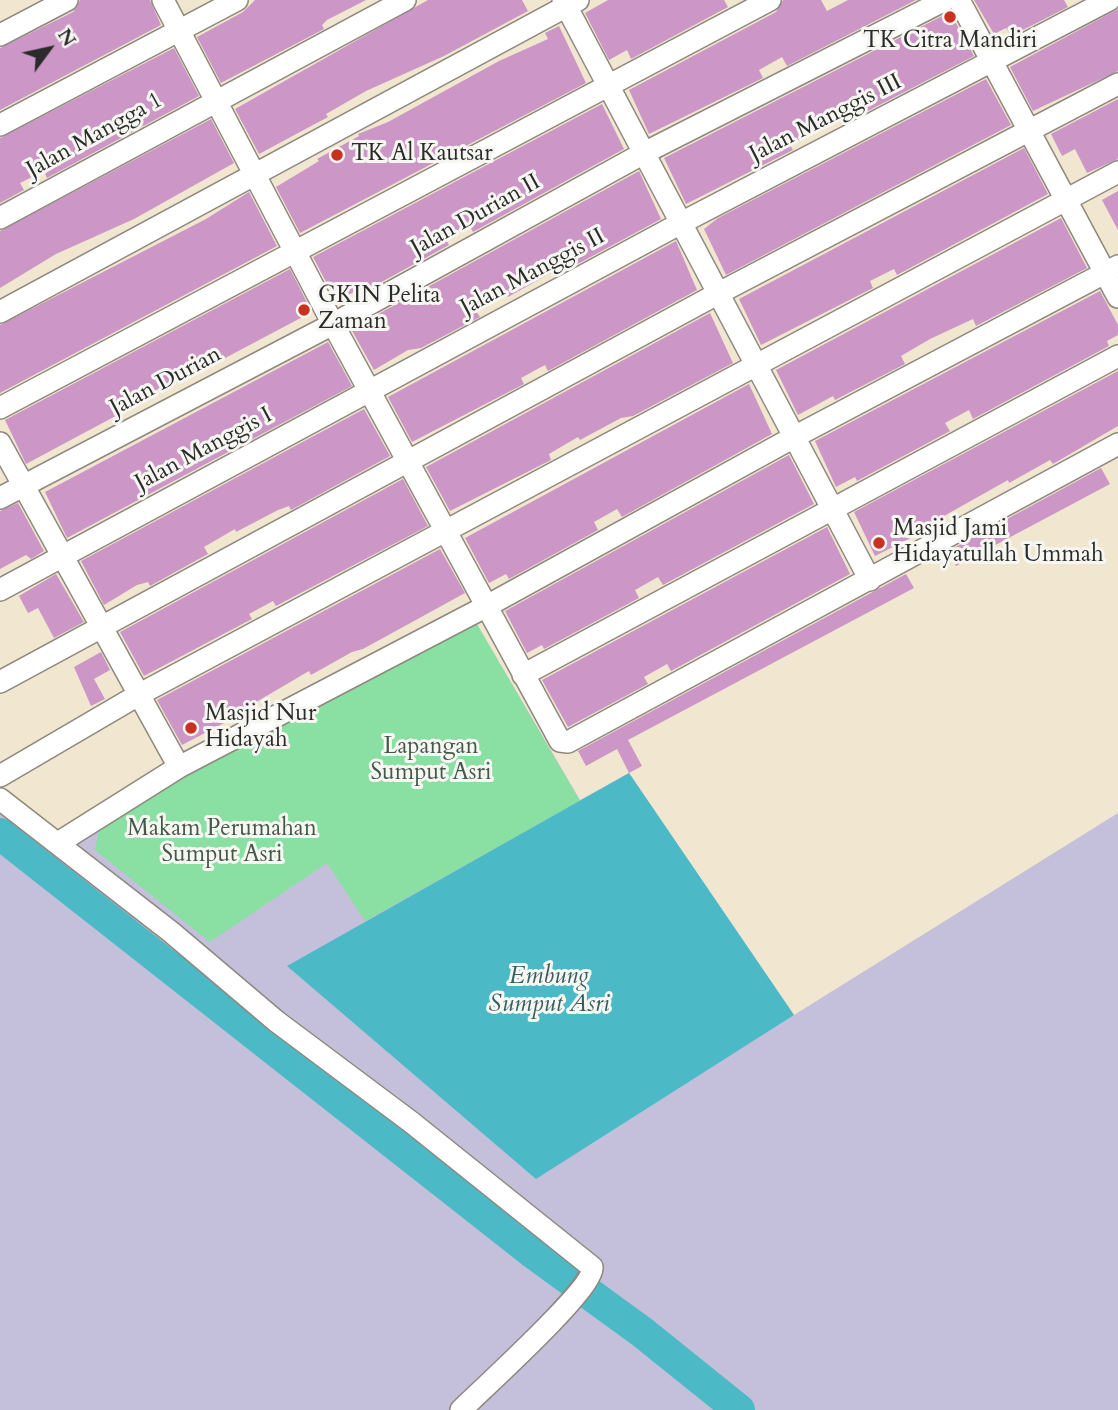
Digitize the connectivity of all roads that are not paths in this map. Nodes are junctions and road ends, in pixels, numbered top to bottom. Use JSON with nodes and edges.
{"nodes":[{"id":1,"x":67,"y":0,"type":"edge"},
{"id":2,"x":163,"y":0,"type":"edge"},
{"id":3,"x":237,"y":0,"type":"edge"},
{"id":4,"x":405,"y":0,"type":"edge"},
{"id":5,"x":770,"y":0,"type":"edge"},
{"id":6,"x":945,"y":0,"type":"edge"},
{"id":7,"x":959,"y":0,"type":"edge"},
{"id":8,"x":1109,"y":0,"type":"edge"},
{"id":9,"x":569,"y":2,"type":"edge"},
{"id":10,"x":180,"y":31,"type":"junction"},
{"id":11,"x":0,"y":35,"type":"edge"},
{"id":12,"x":993,"y":62,"type":"junction"},
{"id":13,"x":1118,"y":84,"type":"edge"},
{"id":14,"x":607,"y":86,"type":"junction"},
{"id":15,"x":215,"y":101,"type":"junction"},
{"id":16,"x":0,"y":125,"type":"edge"},
{"id":17,"x":1029,"y":131,"type":"junction"},
{"id":18,"x":645,"y":153,"type":"junction"},
{"id":19,"x":1118,"y":172,"type":"edge"},
{"id":20,"x":257,"y":174,"type":"junction"},
{"id":21,"x":1066,"y":199,"type":"junction"},
{"id":22,"x":0,"y":218,"type":"edge"},
{"id":23,"x":683,"y":222,"type":"junction"},
{"id":24,"x":295,"y":250,"type":"junction"},
{"id":25,"x":1111,"y":269,"type":"edge"},
{"id":26,"x":719,"y":293,"type":"junction"},
{"id":27,"x":1118,"y":297,"type":"edge"},
{"id":28,"x":0,"y":312,"type":"edge"},
{"id":29,"x":333,"y":324,"type":"junction"},
{"id":30,"x":1118,"y":356,"type":"edge"},
{"id":31,"x":756,"y":363,"type":"junction"},
{"id":32,"x":371,"y":390,"type":"junction"},
{"id":33,"x":0,"y":408,"type":"edge"},
{"id":34,"x":796,"y":436,"type":"junction"},
{"id":35,"x":0,"y":443,"type":"edge"},
{"id":36,"x":1118,"y":444,"type":"edge"},
{"id":37,"x":408,"y":461,"type":"junction"},
{"id":38,"x":23,"y":486,"type":"junction"},
{"id":39,"x":0,"y":498,"type":"edge"},
{"id":40,"x":830,"y":508,"type":"junction"},
{"id":41,"x":445,"y":530,"type":"junction"},
{"id":42,"x":62,"y":556,"type":"junction"},
{"id":43,"x":870,"y":580,"type":"junction"},
{"id":44,"x":0,"y":590,"type":"edge"},
{"id":45,"x":485,"y":607,"type":"junction"},
{"id":46,"x":103,"y":625,"type":"junction"},
{"id":47,"x":523,"y":675,"type":"junction"},
{"id":48,"x":0,"y":682,"type":"edge"},
{"id":49,"x":140,"y":694,"type":"junction"},
{"id":50,"x":179,"y":767,"type":"junction"},
{"id":51,"x":0,"y":776,"type":"edge"},
{"id":52,"x":0,"y":799,"type":"edge"},
{"id":53,"x":58,"y":843,"type":"junction"},
{"id":54,"x":461,"y":1410,"type":"edge"}],
"edges":[{"from":1,"to":11,"type":"street"},
{"from":2,"to":10,"type":"street"},
{"from":3,"to":10,"type":"street"},
{"from":4,"to":15,"type":"street","name":"Jalan Mangga 1"},
{"from":5,"to":14,"type":"street"},
{"from":6,"to":18,"type":"street","name":"Jalan Durian II"},
{"from":7,"to":12,"type":"street"},
{"from":8,"to":12,"type":"street","name":"Jalan Manggis III"},
{"from":9,"to":14,"type":"street"},
{"from":9,"to":20,"type":"street"},
{"from":10,"to":15,"type":"street"},
{"from":10,"to":16,"type":"street"},
{"from":12,"to":17,"type":"street"},
{"from":12,"to":23,"type":"street","name":"Jalan Manggis III"},
{"from":13,"to":17,"type":"street"},
{"from":14,"to":18,"type":"street"},
{"from":14,"to":24,"type":"street"},
{"from":15,"to":20,"type":"street"},
{"from":15,"to":22,"type":"street","name":"Jalan Mangga 1"},
{"from":17,"to":21,"type":"street"},
{"from":17,"to":26,"type":"street"},
{"from":18,"to":23,"type":"street"},
{"from":18,"to":29,"type":"street","name":"Jalan Durian II"},
{"from":19,"to":21,"type":"street"},
{"from":20,"to":24,"type":"street"},
{"from":20,"to":28,"type":"street"},
{"from":21,"to":25,"type":"street"},
{"from":21,"to":31,"type":"street"},
{"from":23,"to":26,"type":"street"},
{"from":23,"to":32,"type":"street","name":"Jalan Manggis II"},
{"from":24,"to":29,"type":"street"},
{"from":24,"to":33,"type":"street"},
{"from":25,"to":27,"type":"street"},
{"from":25,"to":34,"type":"street"},
{"from":26,"to":31,"type":"street"},
{"from":26,"to":37,"type":"street"},
{"from":29,"to":32,"type":"street"},
{"from":29,"to":38,"type":"street","name":"Jalan Durian"},
{"from":30,"to":40,"type":"street"},
{"from":31,"to":34,"type":"street"},
{"from":31,"to":41,"type":"street"},
{"from":32,"to":37,"type":"street"},
{"from":32,"to":42,"type":"street","name":"Jalan Manggis I"},
{"from":34,"to":40,"type":"street"},
{"from":34,"to":45,"type":"street"},
{"from":35,"to":38,"type":"street"},
{"from":36,"to":43,"type":"street"},
{"from":37,"to":41,"type":"street"},
{"from":37,"to":46,"type":"street"},
{"from":38,"to":39,"type":"street","name":"Jalan Durian"},
{"from":38,"to":42,"type":"street"},
{"from":40,"to":43,"type":"street"},
{"from":40,"to":47,"type":"street"},
{"from":41,"to":45,"type":"street"},
{"from":41,"to":49,"type":"street"},
{"from":42,"to":44,"type":"street","name":"Jalan Manggis I"},
{"from":42,"to":46,"type":"street"},
{"from":43,"to":47,"type":"street"},
{"from":45,"to":47,"type":"street"},
{"from":45,"to":50,"type":"street"},
{"from":46,"to":48,"type":"street"},
{"from":46,"to":49,"type":"street"},
{"from":49,"to":50,"type":"street"},
{"from":49,"to":51,"type":"street"},
{"from":50,"to":53,"type":"street"},
{"from":52,"to":53,"type":"street"},
{"from":53,"to":54,"type":"street"}]}
